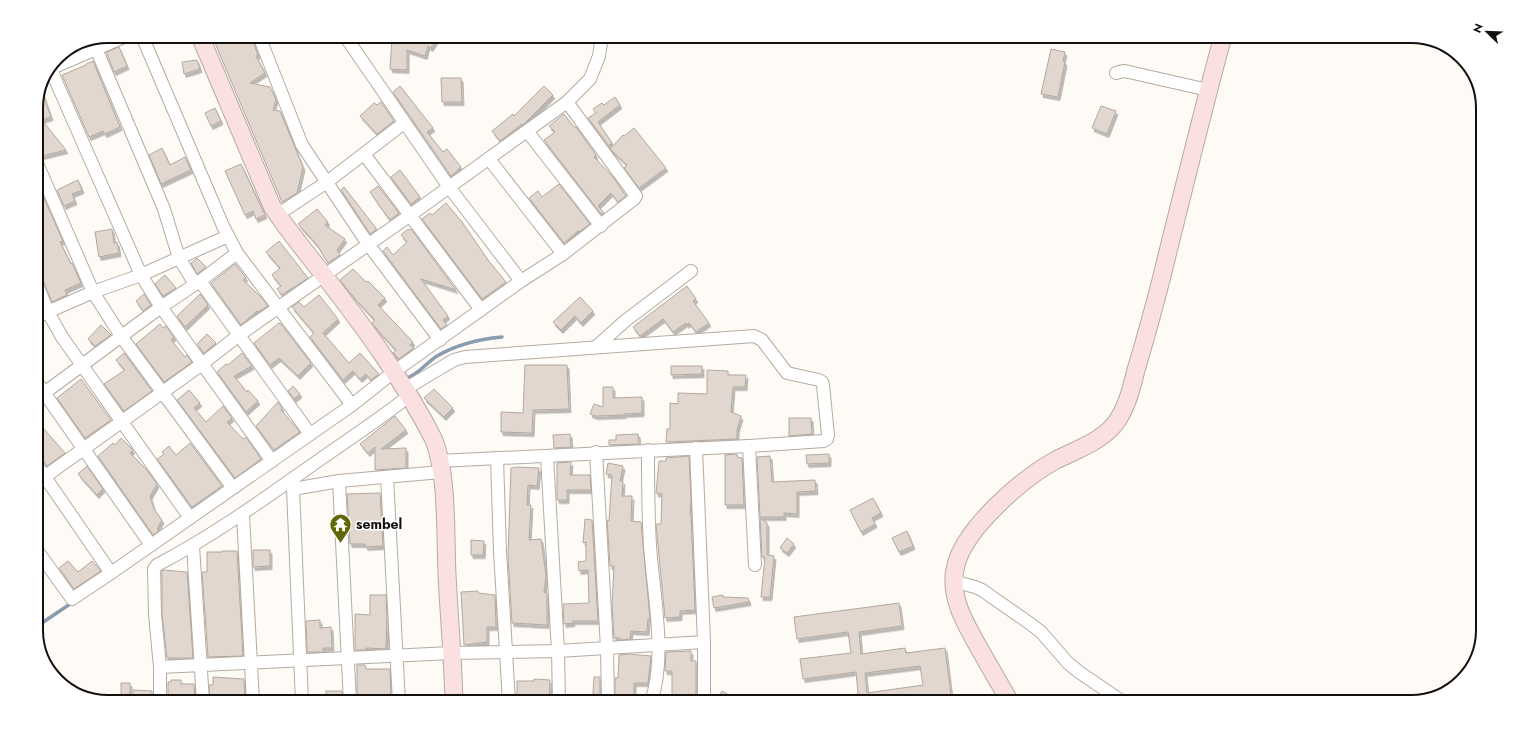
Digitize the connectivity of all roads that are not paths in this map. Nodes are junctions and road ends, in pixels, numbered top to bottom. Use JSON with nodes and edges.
{"nodes":[{"id":1,"x":145,"y":43,"type":"edge"},
{"id":2,"x":203,"y":43,"type":"edge"},
{"id":3,"x":262,"y":43,"type":"edge"},
{"id":4,"x":350,"y":43,"type":"edge"},
{"id":5,"x":601,"y":43,"type":"edge"},
{"id":6,"x":1221,"y":43,"type":"edge"},
{"id":7,"x":94,"y":44,"type":"edge"},
{"id":8,"x":93,"y":45,"type":"edge"},
{"id":9,"x":60,"y":64,"type":"edge"},
{"id":10,"x":54,"y":73,"type":"edge"},
{"id":11,"x":1116,"y":73,"type":"dead end"},
{"id":12,"x":1208,"y":90,"type":"junction"},
{"id":13,"x":567,"y":102,"type":"junction"},
{"id":14,"x":404,"y":123,"type":"junction"},
{"id":15,"x":527,"y":131,"type":"junction"},
{"id":16,"x":364,"y":154,"type":"junction"},
{"id":17,"x":489,"y":159,"type":"junction"},
{"id":18,"x":43,"y":177,"type":"edge"},
{"id":19,"x":327,"y":182,"type":"junction"},
{"id":20,"x":449,"y":187,"type":"junction"},
{"id":21,"x":278,"y":215,"type":"junction"},
{"id":22,"x":409,"y":216,"type":"junction"},
{"id":23,"x":600,"y":226,"type":"junction"},
{"id":24,"x":228,"y":236,"type":"junction"},
{"id":25,"x":368,"y":244,"type":"junction"},
{"id":26,"x":237,"y":253,"type":"junction"},
{"id":27,"x":563,"y":254,"type":"junction"},
{"id":28,"x":179,"y":258,"type":"junction"},
{"id":29,"x":691,"y":271,"type":"dead end"},
{"id":30,"x":141,"y":275,"type":"junction"},
{"id":31,"x":324,"y":275,"type":"junction"},
{"id":32,"x":521,"y":281,"type":"junction"},
{"id":33,"x":197,"y":283,"type":"junction"},
{"id":34,"x":93,"y":292,"type":"junction"},
{"id":35,"x":43,"y":300,"type":"edge"},
{"id":36,"x":161,"y":307,"type":"junction"},
{"id":37,"x":279,"y":308,"type":"junction"},
{"id":38,"x":481,"y":310,"type":"junction"},
{"id":39,"x":48,"y":312,"type":"junction"},
{"id":40,"x":43,"y":314,"type":"edge"},
{"id":41,"x":239,"y":335,"type":"junction"},
{"id":42,"x":121,"y":336,"type":"junction"},
{"id":43,"x":440,"y":340,"type":"junction"},
{"id":44,"x":596,"y":347,"type":"junction"},
{"id":45,"x":82,"y":364,"type":"junction"},
{"id":46,"x":202,"y":364,"type":"junction"},
{"id":47,"x":395,"y":372,"type":"junction"},
{"id":48,"x":162,"y":392,"type":"junction"},
{"id":49,"x":407,"y":393,"type":"junction"},
{"id":50,"x":43,"y":394,"type":"edge"},
{"id":51,"x":43,"y":400,"type":"edge"},
{"id":52,"x":352,"y":405,"type":"junction"},
{"id":53,"x":123,"y":422,"type":"junction"},
{"id":54,"x":310,"y":434,"type":"junction"},
{"id":55,"x":749,"y":446,"type":"junction"},
{"id":56,"x":696,"y":448,"type":"junction"},
{"id":57,"x":85,"y":449,"type":"junction"},
{"id":58,"x":648,"y":450,"type":"junction"},
{"id":59,"x":596,"y":452,"type":"junction"},
{"id":60,"x":547,"y":456,"type":"junction"},
{"id":61,"x":497,"y":458,"type":"junction"},
{"id":62,"x":272,"y":461,"type":"junction"},
{"id":63,"x":440,"y":467,"type":"junction"},
{"id":64,"x":387,"y":476,"type":"junction"},
{"id":65,"x":43,"y":479,"type":"edge"},
{"id":66,"x":339,"y":481,"type":"junction"},
{"id":67,"x":43,"y":483,"type":"edge"},
{"id":68,"x":292,"y":485,"type":"junction"},
{"id":69,"x":233,"y":488,"type":"junction"},
{"id":70,"x":243,"y":515,"type":"junction"},
{"id":71,"x":190,"y":518,"type":"junction"},
{"id":72,"x":151,"y":545,"type":"junction"},
{"id":73,"x":193,"y":546,"type":"junction"},
{"id":74,"x":43,"y":559,"type":"edge"},
{"id":75,"x":755,"y":565,"type":"dead end"},
{"id":76,"x":111,"y":573,"type":"junction"},
{"id":77,"x":953,"y":581,"type":"junction"},
{"id":78,"x":704,"y":642,"type":"junction"},
{"id":79,"x":658,"y":644,"type":"junction"},
{"id":80,"x":607,"y":648,"type":"junction"},
{"id":81,"x":558,"y":651,"type":"junction"},
{"id":82,"x":506,"y":652,"type":"junction"},
{"id":83,"x":451,"y":653,"type":"junction"},
{"id":84,"x":397,"y":656,"type":"junction"},
{"id":85,"x":348,"y":658,"type":"junction"},
{"id":86,"x":299,"y":660,"type":"junction"},
{"id":87,"x":251,"y":662,"type":"junction"},
{"id":88,"x":201,"y":666,"type":"junction"},
{"id":89,"x":160,"y":667,"type":"junction"},
{"id":90,"x":160,"y":695,"type":"edge"},
{"id":91,"x":203,"y":695,"type":"edge"},
{"id":92,"x":253,"y":695,"type":"edge"},
{"id":93,"x":302,"y":695,"type":"edge"},
{"id":94,"x":350,"y":695,"type":"edge"},
{"id":95,"x":399,"y":695,"type":"edge"},
{"id":96,"x":454,"y":695,"type":"edge"},
{"id":97,"x":509,"y":695,"type":"edge"},
{"id":98,"x":559,"y":695,"type":"edge"},
{"id":99,"x":608,"y":695,"type":"edge"},
{"id":100,"x":653,"y":695,"type":"edge"},
{"id":101,"x":704,"y":695,"type":"edge"},
{"id":102,"x":1006,"y":695,"type":"edge"},
{"id":103,"x":1113,"y":695,"type":"edge"}],
"edges":[{"from":1,"to":24,"type":"street"},
{"from":2,"to":21,"type":"street"},
{"from":3,"to":19,"type":"street"},
{"from":4,"to":14,"type":"street"},
{"from":5,"to":13,"type":"street"},
{"from":6,"to":12,"type":"street"},
{"from":7,"to":28,"type":"street"},
{"from":8,"to":9,"type":"street"},
{"from":10,"to":30,"type":"street"},
{"from":11,"to":12,"type":"street"},
{"from":12,"to":77,"type":"street"},
{"from":13,"to":15,"type":"street"},
{"from":13,"to":23,"type":"street"},
{"from":14,"to":16,"type":"street"},
{"from":14,"to":20,"type":"street"},
{"from":15,"to":17,"type":"street"},
{"from":15,"to":23,"type":"street"},
{"from":16,"to":19,"type":"street"},
{"from":16,"to":22,"type":"street"},
{"from":17,"to":20,"type":"street"},
{"from":17,"to":27,"type":"street"},
{"from":18,"to":34,"type":"street"},
{"from":19,"to":21,"type":"street"},
{"from":19,"to":25,"type":"street"},
{"from":20,"to":22,"type":"street"},
{"from":20,"to":32,"type":"street"},
{"from":21,"to":31,"type":"street"},
{"from":22,"to":25,"type":"street"},
{"from":22,"to":38,"type":"street"},
{"from":23,"to":27,"type":"street"},
{"from":24,"to":26,"type":"street"},
{"from":24,"to":28,"type":"street"},
{"from":25,"to":31,"type":"street"},
{"from":25,"to":43,"type":"street"},
{"from":26,"to":33,"type":"street"},
{"from":26,"to":37,"type":"street"},
{"from":27,"to":32,"type":"street"},
{"from":28,"to":30,"type":"street"},
{"from":28,"to":33,"type":"street"},
{"from":29,"to":44,"type":"street"},
{"from":30,"to":34,"type":"street"},
{"from":30,"to":36,"type":"street"},
{"from":31,"to":37,"type":"street"},
{"from":31,"to":47,"type":"street"},
{"from":32,"to":38,"type":"street"},
{"from":33,"to":36,"type":"street"},
{"from":33,"to":41,"type":"street"},
{"from":34,"to":39,"type":"street"},
{"from":34,"to":42,"type":"street"},
{"from":35,"to":39,"type":"street"},
{"from":36,"to":42,"type":"street"},
{"from":36,"to":46,"type":"street"},
{"from":37,"to":41,"type":"street"},
{"from":37,"to":52,"type":"street"},
{"from":38,"to":43,"type":"street"},
{"from":39,"to":40,"type":"street"},
{"from":39,"to":45,"type":"street"},
{"from":41,"to":46,"type":"street"},
{"from":41,"to":54,"type":"street"},
{"from":42,"to":45,"type":"street"},
{"from":42,"to":48,"type":"street"},
{"from":43,"to":47,"type":"street"},
{"from":44,"to":49,"type":"street"},
{"from":44,"to":55,"type":"street"},
{"from":45,"to":50,"type":"street"},
{"from":45,"to":53,"type":"street"},
{"from":46,"to":48,"type":"street"},
{"from":46,"to":62,"type":"street"},
{"from":47,"to":49,"type":"street"},
{"from":47,"to":52,"type":"street"},
{"from":48,"to":53,"type":"street"},
{"from":48,"to":69,"type":"street"},
{"from":49,"to":63,"type":"street"},
{"from":49,"to":68,"type":"street"},
{"from":51,"to":57,"type":"street"},
{"from":52,"to":54,"type":"street"},
{"from":53,"to":57,"type":"street"},
{"from":53,"to":71,"type":"street"},
{"from":54,"to":62,"type":"street"},
{"from":55,"to":56,"type":"street"},
{"from":55,"to":75,"type":"street"},
{"from":56,"to":58,"type":"street"},
{"from":56,"to":78,"type":"street"},
{"from":57,"to":65,"type":"street"},
{"from":57,"to":72,"type":"street"},
{"from":58,"to":59,"type":"street"},
{"from":58,"to":79,"type":"street"},
{"from":59,"to":60,"type":"street"},
{"from":59,"to":80,"type":"street"},
{"from":60,"to":61,"type":"street"},
{"from":60,"to":81,"type":"street"},
{"from":61,"to":63,"type":"street"},
{"from":61,"to":82,"type":"street"},
{"from":62,"to":69,"type":"street"},
{"from":63,"to":64,"type":"street"},
{"from":63,"to":83,"type":"street"},
{"from":64,"to":66,"type":"street"},
{"from":64,"to":84,"type":"street"},
{"from":66,"to":68,"type":"street"},
{"from":66,"to":85,"type":"street"},
{"from":67,"to":76,"type":"street"},
{"from":68,"to":70,"type":"street"},
{"from":68,"to":86,"type":"street"},
{"from":69,"to":71,"type":"street"},
{"from":70,"to":73,"type":"street"},
{"from":70,"to":87,"type":"street"},
{"from":71,"to":72,"type":"street"},
{"from":72,"to":76,"type":"street"},
{"from":73,"to":88,"type":"street"},
{"from":73,"to":89,"type":"street"},
{"from":74,"to":76,"type":"street"},
{"from":77,"to":102,"type":"street"},
{"from":77,"to":103,"type":"street"},
{"from":78,"to":79,"type":"street"},
{"from":78,"to":101,"type":"street"},
{"from":79,"to":80,"type":"street"},
{"from":79,"to":100,"type":"street"},
{"from":80,"to":81,"type":"street"},
{"from":80,"to":99,"type":"street"},
{"from":81,"to":82,"type":"street"},
{"from":81,"to":98,"type":"street"},
{"from":82,"to":83,"type":"street"},
{"from":82,"to":97,"type":"street"},
{"from":83,"to":84,"type":"street"},
{"from":83,"to":96,"type":"street"},
{"from":84,"to":85,"type":"street"},
{"from":84,"to":95,"type":"street"},
{"from":85,"to":86,"type":"street"},
{"from":85,"to":94,"type":"street"},
{"from":86,"to":87,"type":"street"},
{"from":86,"to":93,"type":"street"},
{"from":87,"to":88,"type":"street"},
{"from":87,"to":92,"type":"street"},
{"from":88,"to":89,"type":"street"},
{"from":88,"to":91,"type":"street"},
{"from":89,"to":90,"type":"street"}]}
